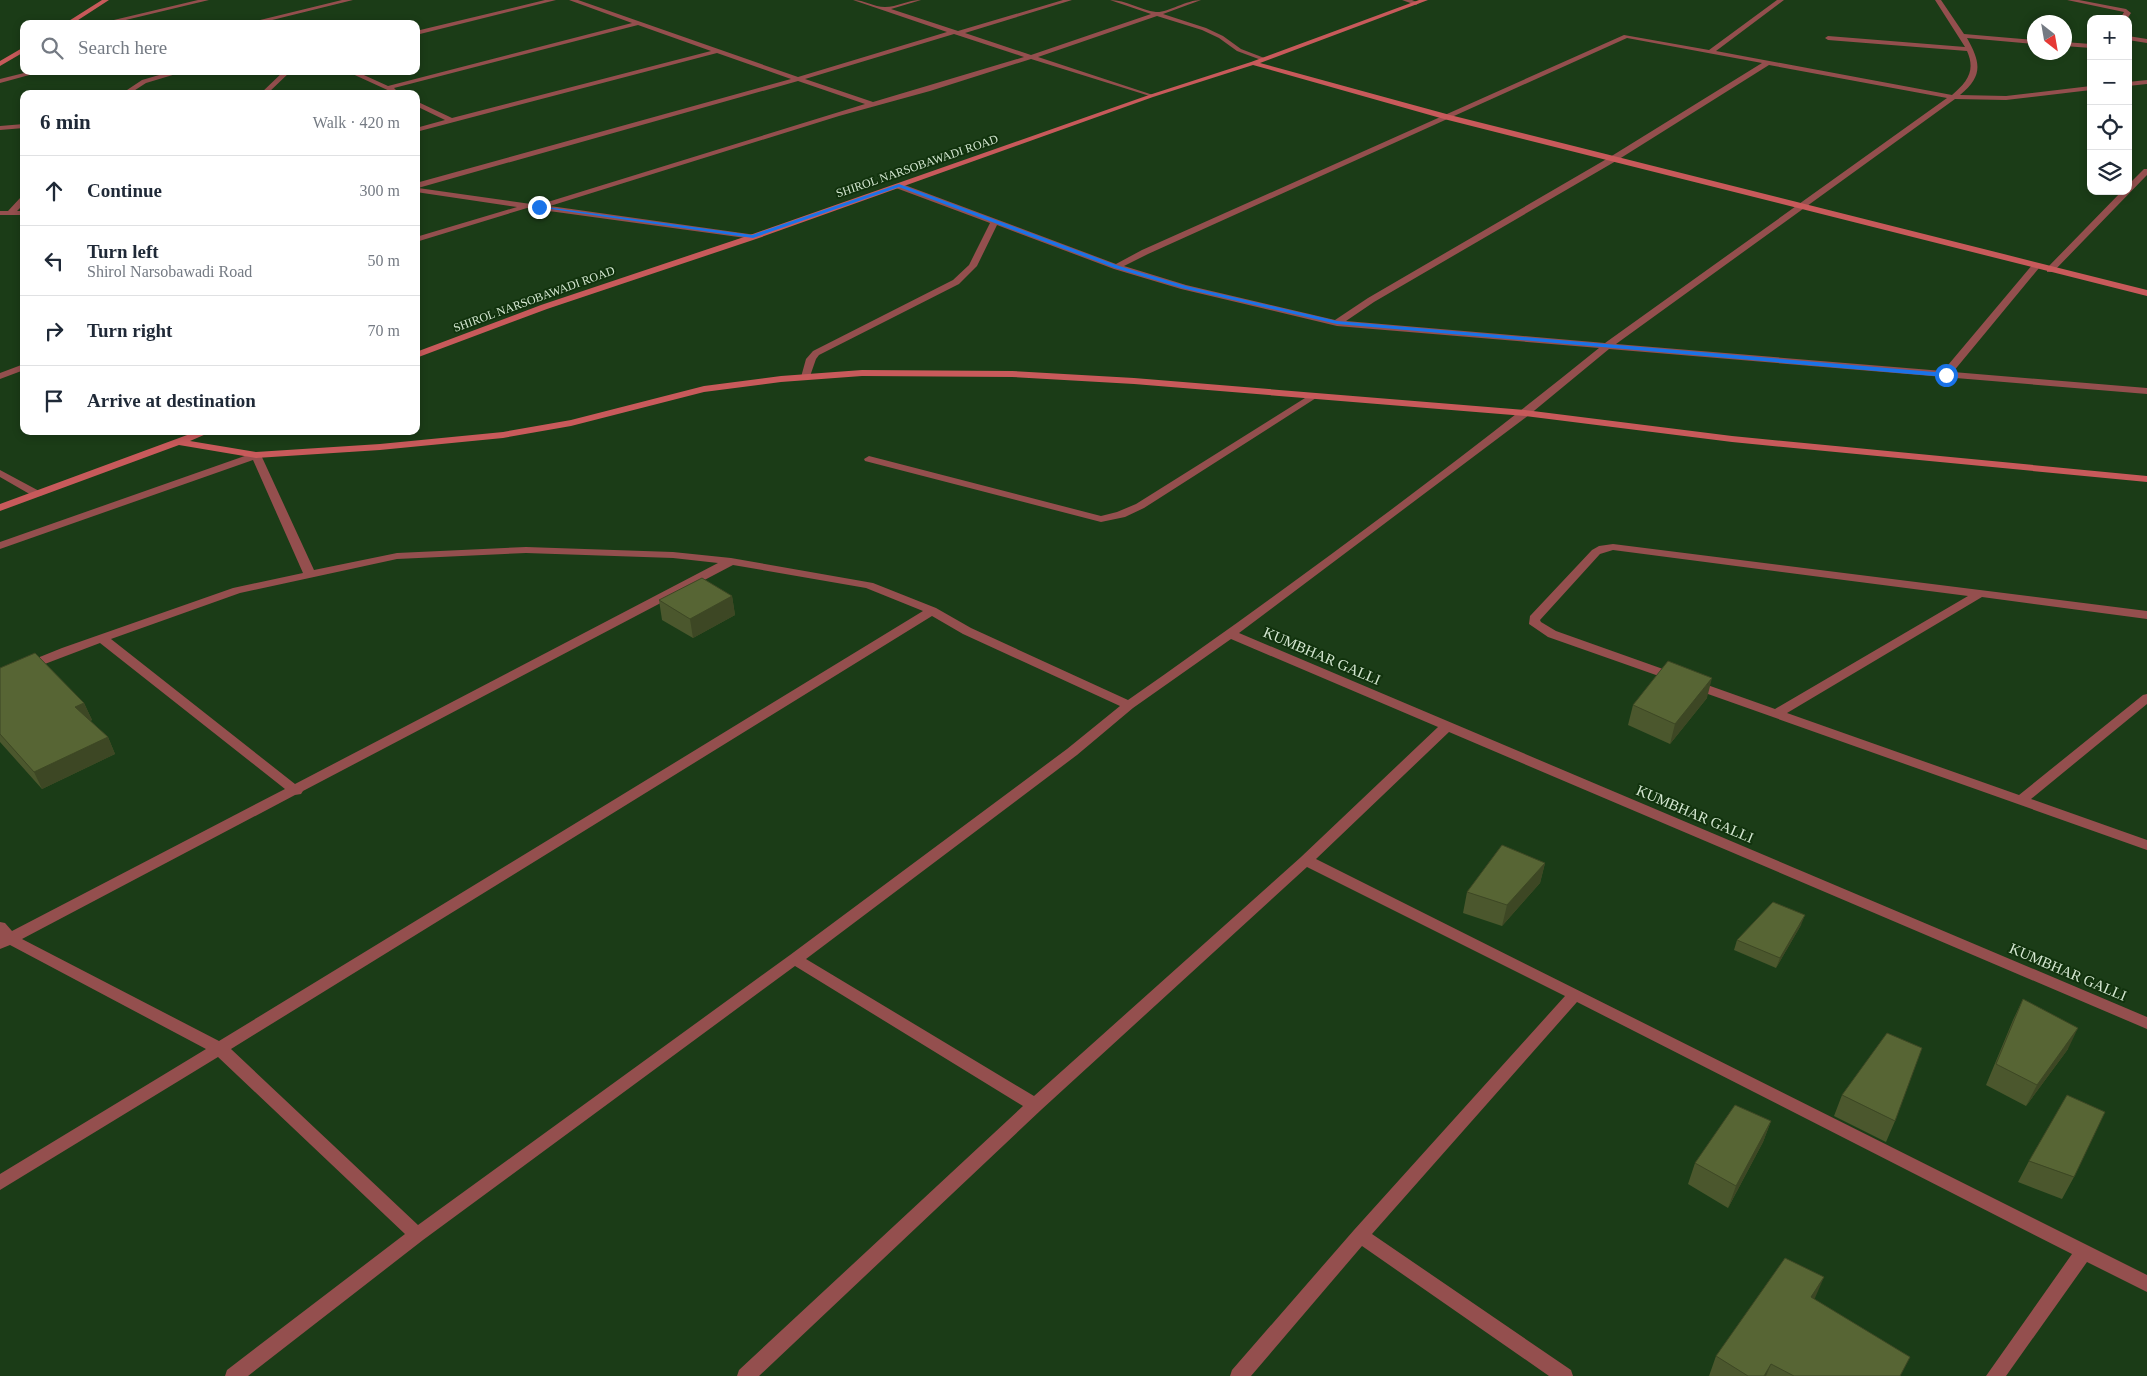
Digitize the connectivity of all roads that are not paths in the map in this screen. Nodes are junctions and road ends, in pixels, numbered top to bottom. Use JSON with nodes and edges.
{"nodes":[{"id":1,"x":106,"y":0,"type":"edge"},
{"id":2,"x":206,"y":0,"type":"edge"},
{"id":3,"x":346,"y":0,"type":"edge"},
{"id":4,"x":553,"y":0,"type":"edge"},
{"id":5,"x":572,"y":0,"type":"edge"},
{"id":6,"x":856,"y":0,"type":"edge"},
{"id":7,"x":918,"y":0,"type":"edge"},
{"id":8,"x":1069,"y":0,"type":"edge"},
{"id":9,"x":1113,"y":0,"type":"edge"},
{"id":10,"x":1198,"y":0,"type":"edge"},
{"id":11,"x":1405,"y":0,"type":"edge"},
{"id":12,"x":1425,"y":0,"type":"edge"},
{"id":13,"x":1782,"y":0,"type":"edge"},
{"id":14,"x":1938,"y":0,"type":"edge"},
{"id":15,"x":2070,"y":0,"type":"edge"},
{"id":16,"x":1416,"y":3,"type":"junction"},
{"id":17,"x":885,"y":9,"type":"junction"},
{"id":18,"x":1159,"y":14,"type":"junction"},
{"id":19,"x":2126,"y":15,"type":"edge"},
{"id":20,"x":74,"y":20,"type":"edge"},
{"id":21,"x":118,"y":20,"type":"edge"},
{"id":22,"x":264,"y":20,"type":"edge"},
{"id":23,"x":639,"y":23,"type":"junction"},
{"id":24,"x":420,"y":32,"type":"edge"},
{"id":25,"x":956,"y":33,"type":"junction"},
{"id":26,"x":1962,"y":36,"type":"junction"},
{"id":27,"x":1828,"y":38,"type":"dead end"},
{"id":28,"x":2132,"y":39,"type":"edge"},
{"id":29,"x":2027,"y":41,"type":"edge"},
{"id":30,"x":2147,"y":41,"type":"edge"},
{"id":31,"x":2072,"y":45,"type":"edge"},
{"id":32,"x":2087,"y":46,"type":"edge"},
{"id":33,"x":1969,"y":49,"type":"junction"},
{"id":34,"x":717,"y":51,"type":"junction"},
{"id":35,"x":20,"y":52,"type":"edge"},
{"id":36,"x":1709,"y":52,"type":"junction"},
{"id":37,"x":1032,"y":57,"type":"junction"},
{"id":38,"x":1264,"y":59,"type":"junction"},
{"id":39,"x":1253,"y":63,"type":"junction"},
{"id":40,"x":0,"y":64,"type":"edge"},
{"id":41,"x":1766,"y":64,"type":"junction"},
{"id":42,"x":25,"y":75,"type":"edge"},
{"id":43,"x":168,"y":75,"type":"edge"},
{"id":44,"x":284,"y":75,"type":"edge"},
{"id":45,"x":358,"y":75,"type":"edge"},
{"id":46,"x":797,"y":79,"type":"junction"},
{"id":47,"x":0,"y":81,"type":"edge"},
{"id":48,"x":2147,"y":82,"type":"edge"},
{"id":49,"x":2132,"y":84,"type":"edge"},
{"id":50,"x":387,"y":88,"type":"junction"},
{"id":51,"x":2087,"y":88,"type":"edge"},
{"id":52,"x":128,"y":90,"type":"edge"},
{"id":53,"x":267,"y":90,"type":"edge"},
{"id":54,"x":391,"y":90,"type":"edge"},
{"id":55,"x":1151,"y":96,"type":"junction"},
{"id":56,"x":1953,"y":97,"type":"junction"},
{"id":57,"x":420,"y":105,"type":"edge"},
{"id":58,"x":873,"y":105,"type":"junction"},
{"id":59,"x":1448,"y":117,"type":"junction"},
{"id":60,"x":450,"y":120,"type":"junction"},
{"id":61,"x":20,"y":126,"type":"edge"},
{"id":62,"x":0,"y":128,"type":"edge"},
{"id":63,"x":420,"y":129,"type":"edge"},
{"id":64,"x":1612,"y":159,"type":"junction"},
{"id":65,"x":2147,"y":171,"type":"edge"},
{"id":66,"x":420,"y":185,"type":"edge"},
{"id":67,"x":899,"y":186,"type":"junction"},
{"id":68,"x":2132,"y":187,"type":"edge"},
{"id":69,"x":420,"y":191,"type":"edge"},
{"id":70,"x":2124,"y":195,"type":"edge"},
{"id":71,"x":20,"y":203,"type":"edge"},
{"id":72,"x":529,"y":206,"type":"junction"},
{"id":73,"x":1803,"y":206,"type":"junction"},
{"id":74,"x":539,"y":207,"type":"junction"},
{"id":75,"x":0,"y":213,"type":"edge"},
{"id":76,"x":10,"y":213,"type":"junction"},
{"id":77,"x":20,"y":213,"type":"edge"},
{"id":78,"x":994,"y":222,"type":"junction"},
{"id":79,"x":753,"y":237,"type":"junction"},
{"id":80,"x":420,"y":239,"type":"edge"},
{"id":81,"x":2036,"y":266,"type":"junction"},
{"id":82,"x":1117,"y":267,"type":"junction"},
{"id":83,"x":2050,"y":270,"type":"junction"},
{"id":84,"x":2147,"y":293,"type":"edge"},
{"id":85,"x":1337,"y":323,"type":"junction"},
{"id":86,"x":1608,"y":345,"type":"junction"},
{"id":87,"x":420,"y":354,"type":"edge"},
{"id":88,"x":20,"y":368,"type":"edge"},
{"id":89,"x":1946,"y":375,"type":"junction"},
{"id":90,"x":0,"y":376,"type":"edge"},
{"id":91,"x":806,"y":377,"type":"junction"},
{"id":92,"x":2147,"y":392,"type":"edge"},
{"id":93,"x":1313,"y":396,"type":"junction"},
{"id":94,"x":1524,"y":413,"type":"junction"},
{"id":95,"x":197,"y":435,"type":"edge"},
{"id":96,"x":178,"y":442,"type":"junction"},
{"id":97,"x":256,"y":455,"type":"junction"},
{"id":98,"x":869,"y":458,"type":"dead end"},
{"id":99,"x":0,"y":473,"type":"edge"},
{"id":100,"x":2147,"y":479,"type":"edge"},
{"id":101,"x":37,"y":494,"type":"junction"},
{"id":102,"x":0,"y":508,"type":"edge"},
{"id":103,"x":0,"y":546,"type":"edge"},
{"id":104,"x":731,"y":561,"type":"junction"},
{"id":105,"x":310,"y":575,"type":"junction"},
{"id":106,"x":1981,"y":593,"type":"junction"},
{"id":107,"x":932,"y":611,"type":"junction"},
{"id":108,"x":2147,"y":615,"type":"edge"},
{"id":109,"x":1230,"y":634,"type":"junction"},
{"id":110,"x":103,"y":639,"type":"junction"},
{"id":111,"x":0,"y":677,"type":"edge"},
{"id":112,"x":2147,"y":698,"type":"edge"},
{"id":113,"x":1129,"y":705,"type":"junction"},
{"id":114,"x":1776,"y":714,"type":"junction"},
{"id":115,"x":1446,"y":727,"type":"junction"},
{"id":116,"x":296,"y":791,"type":"junction"},
{"id":117,"x":2021,"y":800,"type":"junction"},
{"id":118,"x":2147,"y":845,"type":"edge"},
{"id":119,"x":1306,"y":860,"type":"junction"},
{"id":120,"x":3,"y":937,"type":"edge"},
{"id":121,"x":795,"y":959,"type":"junction"},
{"id":122,"x":1575,"y":994,"type":"junction"},
{"id":123,"x":2147,"y":1023,"type":"edge"},
{"id":124,"x":219,"y":1048,"type":"junction"},
{"id":125,"x":1035,"y":1105,"type":"junction"},
{"id":126,"x":0,"y":1183,"type":"edge"},
{"id":127,"x":417,"y":1235,"type":"junction"},
{"id":128,"x":1360,"y":1235,"type":"junction"},
{"id":129,"x":2083,"y":1253,"type":"junction"},
{"id":130,"x":2147,"y":1284,"type":"edge"},
{"id":131,"x":234,"y":1376,"type":"edge"},
{"id":132,"x":746,"y":1376,"type":"edge"},
{"id":133,"x":1239,"y":1376,"type":"edge"},
{"id":134,"x":1564,"y":1376,"type":"edge"},
{"id":135,"x":1995,"y":1376,"type":"edge"}],
"edges":[{"from":1,"to":20,"type":"street"},
{"from":2,"to":21,"type":"street"},
{"from":3,"to":22,"type":"street"},
{"from":4,"to":24,"type":"street"},
{"from":5,"to":23,"type":"street"},
{"from":6,"to":17,"type":"street"},
{"from":7,"to":17,"type":"street"},
{"from":8,"to":25,"type":"street"},
{"from":9,"to":18,"type":"street"},
{"from":10,"to":18,"type":"street"},
{"from":11,"to":16,"type":"street"},
{"from":12,"to":16,"type":"street","name":"SHIROL NARSOBAWADI ROAD"},
{"from":13,"to":36,"type":"street"},
{"from":14,"to":26,"type":"street"},
{"from":15,"to":19,"type":"street"},
{"from":16,"to":38,"type":"street","name":"SHIROL NARSOBAWADI ROAD"},
{"from":17,"to":25,"type":"street"},
{"from":18,"to":37,"type":"street"},
{"from":18,"to":38,"type":"street"},
{"from":23,"to":34,"type":"street"},
{"from":23,"to":50,"type":"street"},
{"from":25,"to":37,"type":"street"},
{"from":25,"to":46,"type":"street"},
{"from":26,"to":29,"type":"street"},
{"from":26,"to":33,"type":"street"},
{"from":27,"to":33,"type":"street"},
{"from":28,"to":30,"type":"street"},
{"from":31,"to":32,"type":"street"},
{"from":33,"to":56,"type":"street"},
{"from":34,"to":46,"type":"street"},
{"from":34,"to":60,"type":"street"},
{"from":35,"to":40,"type":"street"},
{"from":36,"to":41,"type":"street"},
{"from":36,"to":59,"type":"street"},
{"from":37,"to":55,"type":"street"},
{"from":37,"to":58,"type":"street"},
{"from":38,"to":39,"type":"street","name":"SHIROL NARSOBAWADI ROAD"},
{"from":39,"to":55,"type":"street","name":"SHIROL NARSOBAWADI ROAD"},
{"from":39,"to":59,"type":"street"},
{"from":41,"to":56,"type":"street"},
{"from":41,"to":64,"type":"street"},
{"from":42,"to":47,"type":"street"},
{"from":43,"to":52,"type":"street"},
{"from":44,"to":53,"type":"street"},
{"from":45,"to":50,"type":"street"},
{"from":46,"to":58,"type":"street"},
{"from":46,"to":66,"type":"street"},
{"from":48,"to":49,"type":"street"},
{"from":50,"to":54,"type":"street"},
{"from":51,"to":56,"type":"street"},
{"from":55,"to":67,"type":"street","name":"SHIROL NARSOBAWADI ROAD"},
{"from":56,"to":73,"type":"street"},
{"from":57,"to":60,"type":"street"},
{"from":58,"to":74,"type":"street"},
{"from":59,"to":64,"type":"street"},
{"from":59,"to":82,"type":"street"},
{"from":60,"to":63,"type":"street"},
{"from":61,"to":62,"type":"street"},
{"from":64,"to":73,"type":"street"},
{"from":64,"to":85,"type":"street"},
{"from":65,"to":68,"type":"street"},
{"from":67,"to":78,"type":"street"},
{"from":67,"to":79,"type":"street","name":"SHIROL NARSOBAWADI ROAD"},
{"from":69,"to":72,"type":"street"},
{"from":70,"to":83,"type":"street"},
{"from":71,"to":76,"type":"street"},
{"from":72,"to":74,"type":"street"},
{"from":72,"to":80,"type":"street"},
{"from":73,"to":81,"type":"street"},
{"from":73,"to":86,"type":"street"},
{"from":74,"to":79,"type":"street"},
{"from":75,"to":76,"type":"street"},
{"from":76,"to":77,"type":"street"},
{"from":78,"to":82,"type":"street"},
{"from":78,"to":91,"type":"street"},
{"from":79,"to":87,"type":"street","name":"SHIROL NARSOBAWADI ROAD"},
{"from":81,"to":83,"type":"street"},
{"from":81,"to":89,"type":"street"},
{"from":82,"to":85,"type":"street"},
{"from":83,"to":84,"type":"street"},
{"from":85,"to":86,"type":"street"},
{"from":86,"to":89,"type":"street"},
{"from":86,"to":94,"type":"street"},
{"from":88,"to":90,"type":"street"},
{"from":89,"to":92,"type":"street"},
{"from":91,"to":93,"type":"street"},
{"from":91,"to":97,"type":"street"},
{"from":93,"to":94,"type":"street"},
{"from":93,"to":98,"type":"street"},
{"from":94,"to":100,"type":"street"},
{"from":94,"to":109,"type":"street"},
{"from":95,"to":96,"type":"street"},
{"from":96,"to":97,"type":"street"},
{"from":96,"to":101,"type":"street"},
{"from":97,"to":103,"type":"street"},
{"from":97,"to":105,"type":"street"},
{"from":99,"to":101,"type":"street"},
{"from":101,"to":102,"type":"street"},
{"from":104,"to":105,"type":"street"},
{"from":104,"to":107,"type":"street"},
{"from":104,"to":116,"type":"street"},
{"from":105,"to":110,"type":"street"},
{"from":106,"to":108,"type":"street"},
{"from":106,"to":114,"type":"street"},
{"from":106,"to":114,"type":"street"},
{"from":107,"to":113,"type":"street"},
{"from":107,"to":124,"type":"street"},
{"from":109,"to":113,"type":"street"},
{"from":109,"to":115,"type":"street","name":"KUMBHAR GALLI"},
{"from":110,"to":111,"type":"street"},
{"from":110,"to":116,"type":"street"},
{"from":112,"to":117,"type":"street"},
{"from":113,"to":121,"type":"street"},
{"from":114,"to":117,"type":"street"},
{"from":115,"to":119,"type":"street"},
{"from":115,"to":123,"type":"street","name":"KUMBHAR GALLI"},
{"from":116,"to":120,"type":"street"},
{"from":117,"to":118,"type":"street"},
{"from":119,"to":122,"type":"street"},
{"from":119,"to":125,"type":"street"},
{"from":120,"to":124,"type":"street"},
{"from":121,"to":125,"type":"street"},
{"from":121,"to":127,"type":"street"},
{"from":122,"to":128,"type":"street"},
{"from":122,"to":129,"type":"street"},
{"from":124,"to":126,"type":"street"},
{"from":124,"to":127,"type":"street"},
{"from":125,"to":132,"type":"street"},
{"from":127,"to":131,"type":"street"},
{"from":128,"to":133,"type":"street"},
{"from":128,"to":134,"type":"street"},
{"from":129,"to":130,"type":"street"},
{"from":129,"to":135,"type":"street"}]}
